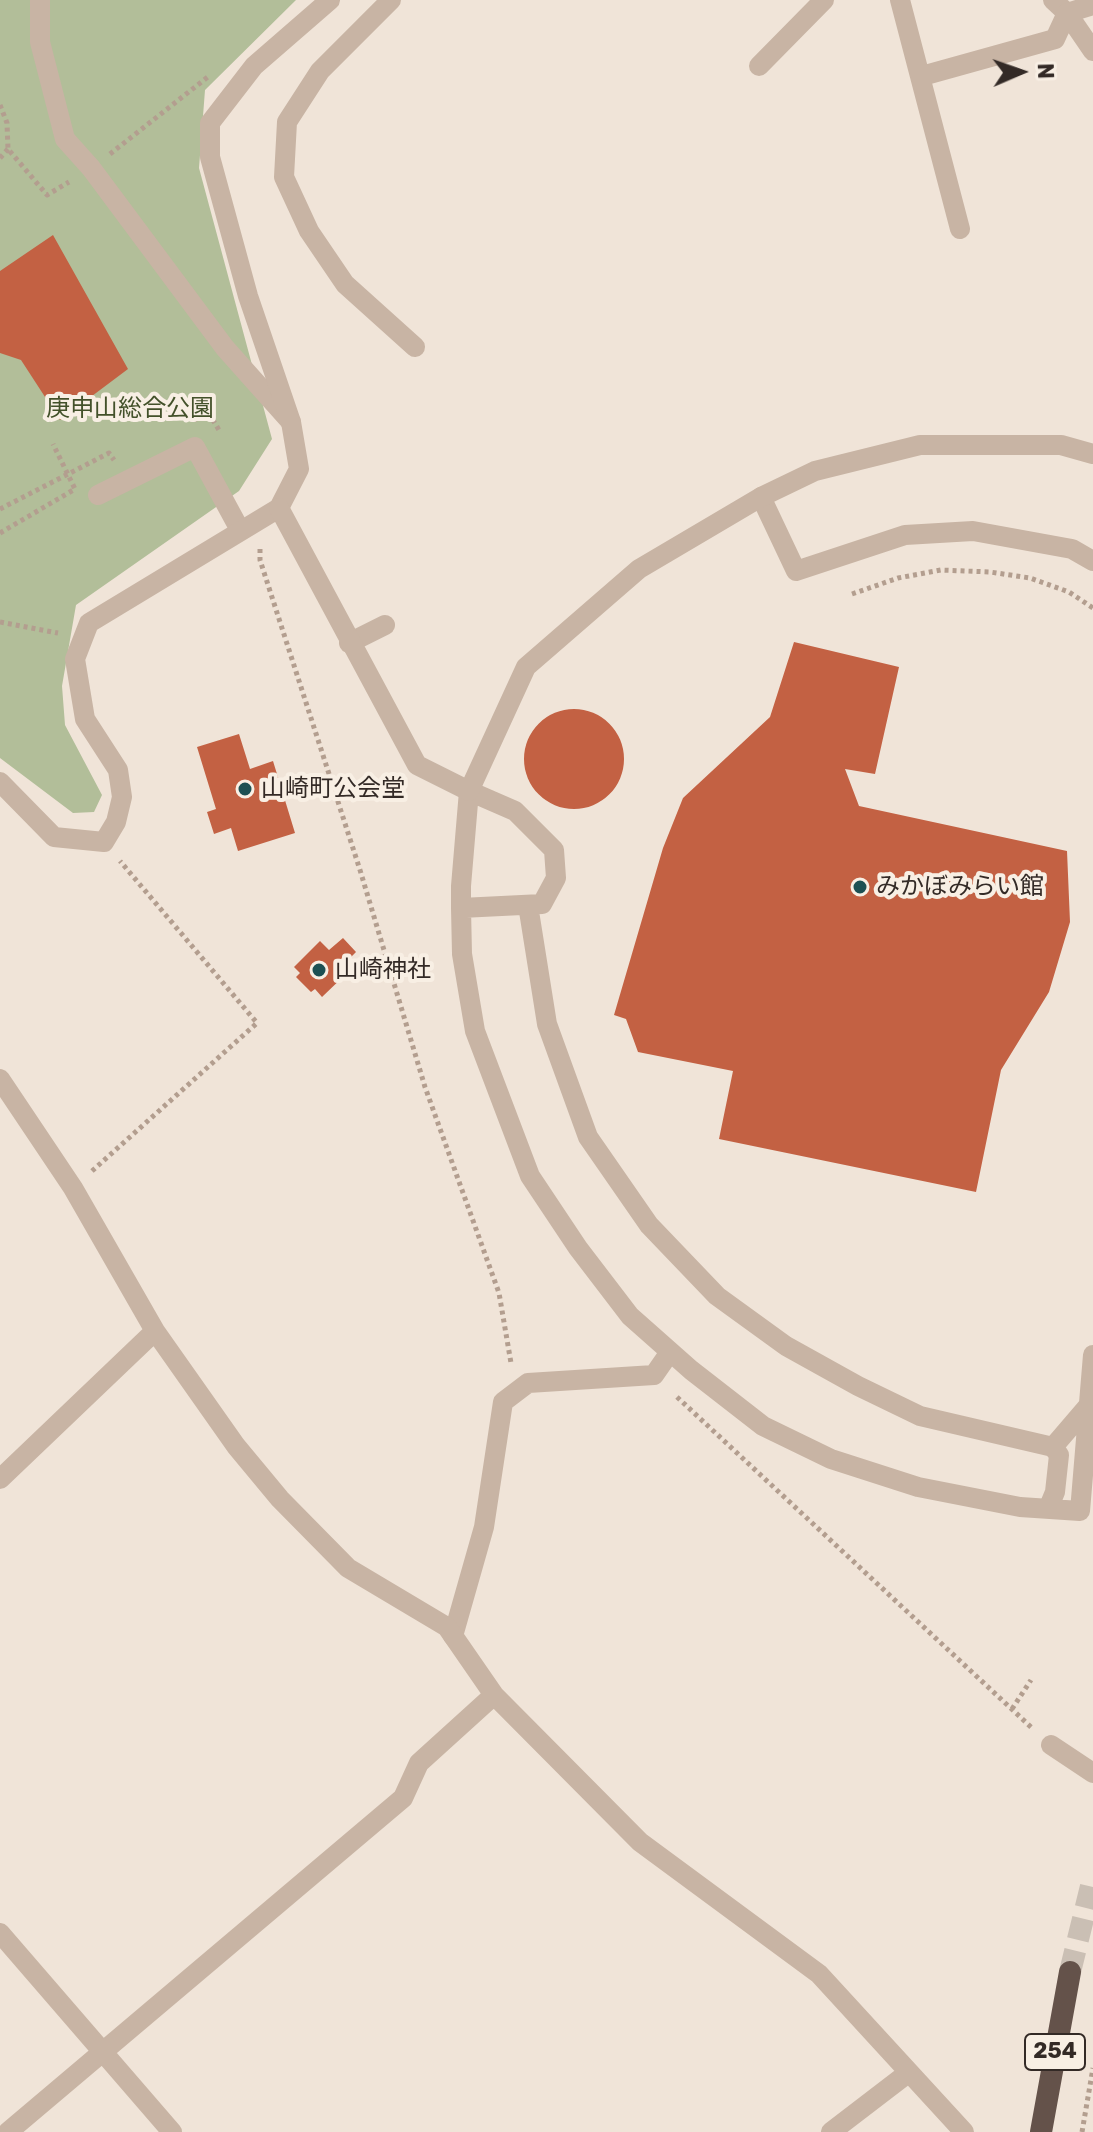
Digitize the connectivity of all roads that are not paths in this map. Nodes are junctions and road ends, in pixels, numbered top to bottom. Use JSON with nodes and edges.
{"nodes":[{"id":1,"x":40,"y":0,"type":"edge"},
{"id":2,"x":330,"y":0,"type":"edge"},
{"id":3,"x":391,"y":0,"type":"edge"},
{"id":4,"x":824,"y":0,"type":"edge"},
{"id":5,"x":900,"y":0,"type":"edge"},
{"id":6,"x":1093,"y":5,"type":"edge"},
{"id":7,"x":1060,"y":7,"type":"edge"},
{"id":8,"x":1093,"y":51,"type":"edge"},
{"id":9,"x":759,"y":66,"type":"dead end"},
{"id":10,"x":922,"y":76,"type":"junction"},
{"id":11,"x":960,"y":229,"type":"dead end"},
{"id":12,"x":415,"y":347,"type":"dead end"},
{"id":13,"x":291,"y":422,"type":"junction"},
{"id":14,"x":1093,"y":454,"type":"edge"},
{"id":15,"x":98,"y":495,"type":"dead end"},
{"id":16,"x":761,"y":497,"type":"junction"},
{"id":17,"x":270,"y":512,"type":"junction"},
{"id":18,"x":240,"y":530,"type":"junction"},
{"id":19,"x":1093,"y":561,"type":"edge"},
{"id":20,"x":385,"y":625,"type":"dead end"},
{"id":21,"x":349,"y":643,"type":"junction"},
{"id":22,"x":0,"y":782,"type":"edge"},
{"id":23,"x":469,"y":791,"type":"junction"},
{"id":24,"x":528,"y":905,"type":"junction"},
{"id":25,"x":461,"y":908,"type":"junction"},
{"id":26,"x":0,"y":1079,"type":"edge"},
{"id":27,"x":155,"y":1331,"type":"junction"},
{"id":28,"x":670,"y":1352,"type":"junction"},
{"id":29,"x":1093,"y":1355,"type":"edge"},
{"id":30,"x":1089,"y":1405,"type":"junction"},
{"id":31,"x":1053,"y":1447,"type":"junction"},
{"id":32,"x":0,"y":1479,"type":"edge"},
{"id":33,"x":1048,"y":1509,"type":"junction"},
{"id":34,"x":453,"y":1636,"type":"junction"},
{"id":35,"x":494,"y":1695,"type":"junction"},
{"id":36,"x":1051,"y":1745,"type":"road end"},
{"id":37,"x":1093,"y":1773,"type":"edge"},
{"id":38,"x":0,"y":1933,"type":"edge"},
{"id":39,"x":1070,"y":1972,"type":"tunnel mouth"},
{"id":40,"x":103,"y":2050,"type":"junction"},
{"id":41,"x":908,"y":2073,"type":"junction"},
{"id":42,"x":8,"y":2132,"type":"edge"},
{"id":43,"x":172,"y":2132,"type":"edge"},
{"id":44,"x":831,"y":2132,"type":"edge"},
{"id":45,"x":964,"y":2132,"type":"edge"},
{"id":46,"x":1041,"y":2132,"type":"edge"}],
"edges":[{"from":1,"to":13,"type":"street"},
{"from":2,"to":13,"type":"street"},
{"from":3,"to":12,"type":"street"},
{"from":4,"to":9,"type":"street"},
{"from":5,"to":10,"type":"street"},
{"from":6,"to":7,"type":"street"},
{"from":7,"to":8,"type":"street"},
{"from":7,"to":10,"type":"street"},
{"from":10,"to":11,"type":"street"},
{"from":13,"to":17,"type":"street"},
{"from":14,"to":16,"type":"street"},
{"from":15,"to":18,"type":"street"},
{"from":16,"to":19,"type":"street"},
{"from":16,"to":23,"type":"street"},
{"from":17,"to":18,"type":"street"},
{"from":17,"to":21,"type":"street"},
{"from":18,"to":22,"type":"street"},
{"from":20,"to":21,"type":"street"},
{"from":21,"to":23,"type":"street"},
{"from":23,"to":24,"type":"street"},
{"from":23,"to":25,"type":"street"},
{"from":24,"to":25,"type":"street"},
{"from":24,"to":31,"type":"street"},
{"from":25,"to":28,"type":"street"},
{"from":26,"to":27,"type":"street"},
{"from":27,"to":32,"type":"street"},
{"from":27,"to":34,"type":"street"},
{"from":28,"to":33,"type":"street"},
{"from":28,"to":34,"type":"street"},
{"from":29,"to":30,"type":"street"},
{"from":30,"to":31,"type":"street"},
{"from":30,"to":33,"type":"street"},
{"from":31,"to":33,"type":"street"},
{"from":34,"to":35,"type":"street"},
{"from":35,"to":40,"type":"street"},
{"from":35,"to":41,"type":"street"},
{"from":36,"to":37,"type":"street"},
{"from":38,"to":40,"type":"street"},
{"from":39,"to":46,"type":"highway","number":"254"},
{"from":40,"to":42,"type":"street"},
{"from":40,"to":43,"type":"street"},
{"from":41,"to":44,"type":"street"},
{"from":41,"to":45,"type":"street"}]}
